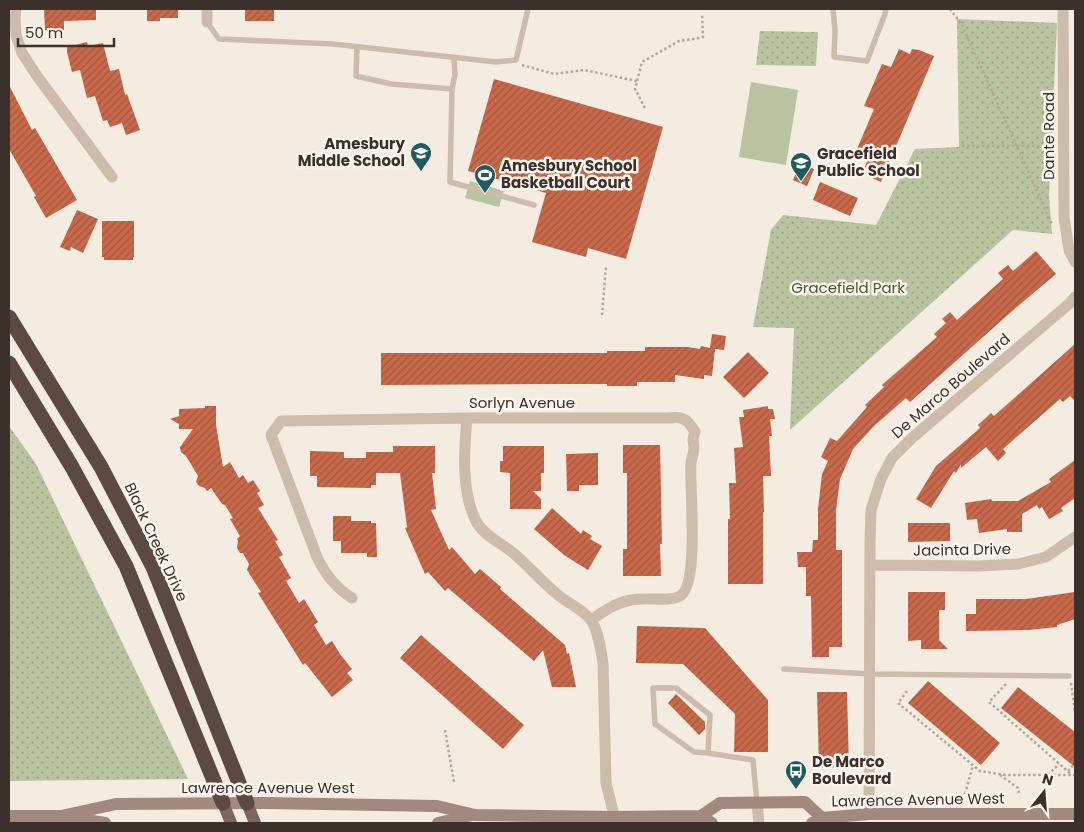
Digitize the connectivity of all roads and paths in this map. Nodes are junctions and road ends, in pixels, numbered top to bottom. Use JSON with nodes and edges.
{"nodes":[{"id":1,"x":16,"y":9,"type":"edge"},
{"id":2,"x":207,"y":9,"type":"edge"},
{"id":3,"x":528,"y":9,"type":"edge"},
{"id":4,"x":833,"y":9,"type":"edge"},
{"id":5,"x":886,"y":9,"type":"edge"},
{"id":6,"x":950,"y":9,"type":"edge"},
{"id":7,"x":1063,"y":9,"type":"edge"},
{"id":8,"x":702,"y":14,"type":"dead end"},
{"id":9,"x":207,"y":22,"type":"joint"},
{"id":10,"x":356,"y":47,"type":"junction"},
{"id":11,"x":454,"y":58,"type":"junction"},
{"id":12,"x":507,"y":61,"type":"junction"},
{"id":13,"x":637,"y":81,"type":"junction"},
{"id":14,"x":452,"y":89,"type":"junction"},
{"id":15,"x":645,"y":108,"type":"dead end"},
{"id":16,"x":1064,"y":145,"type":"junction"},
{"id":17,"x":962,"y":146,"type":"dead end"},
{"id":18,"x":1017,"y":147,"type":"junction"},
{"id":19,"x":112,"y":177,"type":"dead end"},
{"id":20,"x":534,"y":206,"type":"dead end"},
{"id":21,"x":1066,"y":230,"type":"junction"},
{"id":22,"x":1075,"y":262,"type":"edge"},
{"id":23,"x":606,"y":266,"type":"dead end"},
{"id":24,"x":1075,"y":297,"type":"edge"},
{"id":25,"x":602,"y":315,"type":"dead end"},
{"id":26,"x":9,"y":317,"type":"edge"},
{"id":27,"x":9,"y":363,"type":"edge"},
{"id":28,"x":467,"y":418,"type":"junction"},
{"id":29,"x":1075,"y":537,"type":"edge"},
{"id":30,"x":871,"y":565,"type":"junction"},
{"id":31,"x":352,"y":598,"type":"dead end"},
{"id":32,"x":591,"y":620,"type":"junction"},
{"id":33,"x":784,"y":669,"type":"dead end"},
{"id":34,"x":870,"y":674,"type":"junction"},
{"id":35,"x":1014,"y":675,"type":"junction"},
{"id":36,"x":1069,"y":676,"type":"joint"},
{"id":37,"x":907,"y":691,"type":"dead end"},
{"id":38,"x":1075,"y":712,"type":"edge"},
{"id":39,"x":444,"y":730,"type":"dead end"},
{"id":40,"x":708,"y":753,"type":"junction"},
{"id":41,"x":1075,"y":763,"type":"edge"},
{"id":42,"x":1059,"y":764,"type":"junction"},
{"id":43,"x":973,"y":766,"type":"junction"},
{"id":44,"x":1068,"y":772,"type":"junction"},
{"id":45,"x":999,"y":774,"type":"junction"},
{"id":46,"x":1048,"y":775,"type":"junction"},
{"id":47,"x":1074,"y":775,"type":"edge"},
{"id":48,"x":454,"y":782,"type":"dead end"},
{"id":49,"x":1019,"y":793,"type":"dead end"},
{"id":50,"x":965,"y":794,"type":"dead end"},
{"id":51,"x":756,"y":802,"type":"junction"},
{"id":52,"x":223,"y":803,"type":"junction"},
{"id":53,"x":247,"y":803,"type":"junction"},
{"id":54,"x":1075,"y":814,"type":"edge"},
{"id":55,"x":9,"y":816,"type":"edge"},
{"id":56,"x":61,"y":816,"type":"junction"},
{"id":57,"x":861,"y":818,"type":"edge"},
{"id":58,"x":1061,"y":818,"type":"edge"},
{"id":59,"x":474,"y":819,"type":"edge"},
{"id":60,"x":615,"y":820,"type":"edge"},
{"id":61,"x":706,"y":820,"type":"edge"},
{"id":62,"x":817,"y":821,"type":"edge"},
{"id":63,"x":104,"y":823,"type":"edge"},
{"id":64,"x":231,"y":823,"type":"edge"},
{"id":65,"x":255,"y":823,"type":"edge"},
{"id":66,"x":438,"y":823,"type":"edge"},
{"id":67,"x":759,"y":823,"type":"edge"}],
"edges":[{"from":1,"to":19,"type":"street"},
{"from":2,"to":9,"type":"street"},
{"from":3,"to":12,"type":"lane"},
{"from":4,"to":5,"type":"lane"},
{"from":6,"to":18,"type":"path"},
{"from":7,"to":16,"type":"street","name":"Dante Road"},
{"from":8,"to":13,"type":"path"},
{"from":9,"to":10,"type":"lane"},
{"from":10,"to":11,"type":"lane"},
{"from":10,"to":14,"type":"lane"},
{"from":11,"to":12,"type":"lane"},
{"from":11,"to":14,"type":"lane"},
{"from":12,"to":13,"type":"path"},
{"from":13,"to":15,"type":"path"},
{"from":14,"to":20,"type":"lane"},
{"from":16,"to":18,"type":"path"},
{"from":16,"to":21,"type":"street","name":"Dante Road"},
{"from":17,"to":18,"type":"path"},
{"from":18,"to":21,"type":"path"},
{"from":21,"to":22,"type":"street","name":"Dante Road"},
{"from":23,"to":25,"type":"path"},
{"from":24,"to":30,"type":"street","name":"De Marco Boulevard"},
{"from":26,"to":53,"type":"highway","name":"Black Creek Drive"},
{"from":27,"to":52,"type":"highway"},
{"from":28,"to":31,"type":"street","name":"Sorlyn Avenue"},
{"from":28,"to":32,"type":"street"},
{"from":28,"to":32,"type":"street","name":"Sorlyn Avenue"},
{"from":29,"to":30,"type":"street","name":"Jacinta Drive"},
{"from":30,"to":34,"type":"street","name":"De Marco Boulevard"},
{"from":32,"to":60,"type":"street"},
{"from":33,"to":34,"type":"lane"},
{"from":34,"to":35,"type":"lane"},
{"from":34,"to":57,"type":"street","name":"De Marco Boulevard"},
{"from":35,"to":36,"type":"lane"},
{"from":35,"to":42,"type":"path"},
{"from":36,"to":38,"type":"path"},
{"from":37,"to":43,"type":"path"},
{"from":39,"to":48,"type":"path"},
{"from":40,"to":40,"type":"lane"},
{"from":40,"to":51,"type":"lane"},
{"from":41,"to":44,"type":"path"},
{"from":42,"to":44,"type":"path"},
{"from":42,"to":46,"type":"path"},
{"from":43,"to":45,"type":"path"},
{"from":43,"to":50,"type":"path"},
{"from":44,"to":47,"type":"path"},
{"from":45,"to":46,"type":"path"},
{"from":45,"to":49,"type":"path"},
{"from":46,"to":47,"type":"path"},
{"from":51,"to":61,"type":"main road","name":"Lawrence Avenue West"},
{"from":51,"to":62,"type":"main road","name":"Lawrence Avenue West"},
{"from":51,"to":67,"type":"street"},
{"from":52,"to":53,"type":"main road","name":"Lawrence Avenue West"},
{"from":52,"to":56,"type":"main road","name":"Lawrence Avenue West"},
{"from":52,"to":64,"type":"main road"},
{"from":53,"to":59,"type":"main road","name":"Lawrence Avenue West"},
{"from":53,"to":65,"type":"main road","name":"Black Creek Drive"},
{"from":54,"to":58,"type":"main road","name":"Lawrence Avenue West"},
{"from":55,"to":56,"type":"main road","name":"Lawrence Avenue West"},
{"from":56,"to":63,"type":"main road","name":"Lawrence Avenue West"},
{"from":57,"to":58,"type":"main road","name":"Lawrence Avenue West"},
{"from":57,"to":62,"type":"main road","name":"Lawrence Avenue West"},
{"from":59,"to":60,"type":"main road","name":"Lawrence Avenue West"},
{"from":59,"to":66,"type":"main road","name":"Lawrence Avenue West"},
{"from":60,"to":61,"type":"main road","name":"Lawrence Avenue West"}]}
